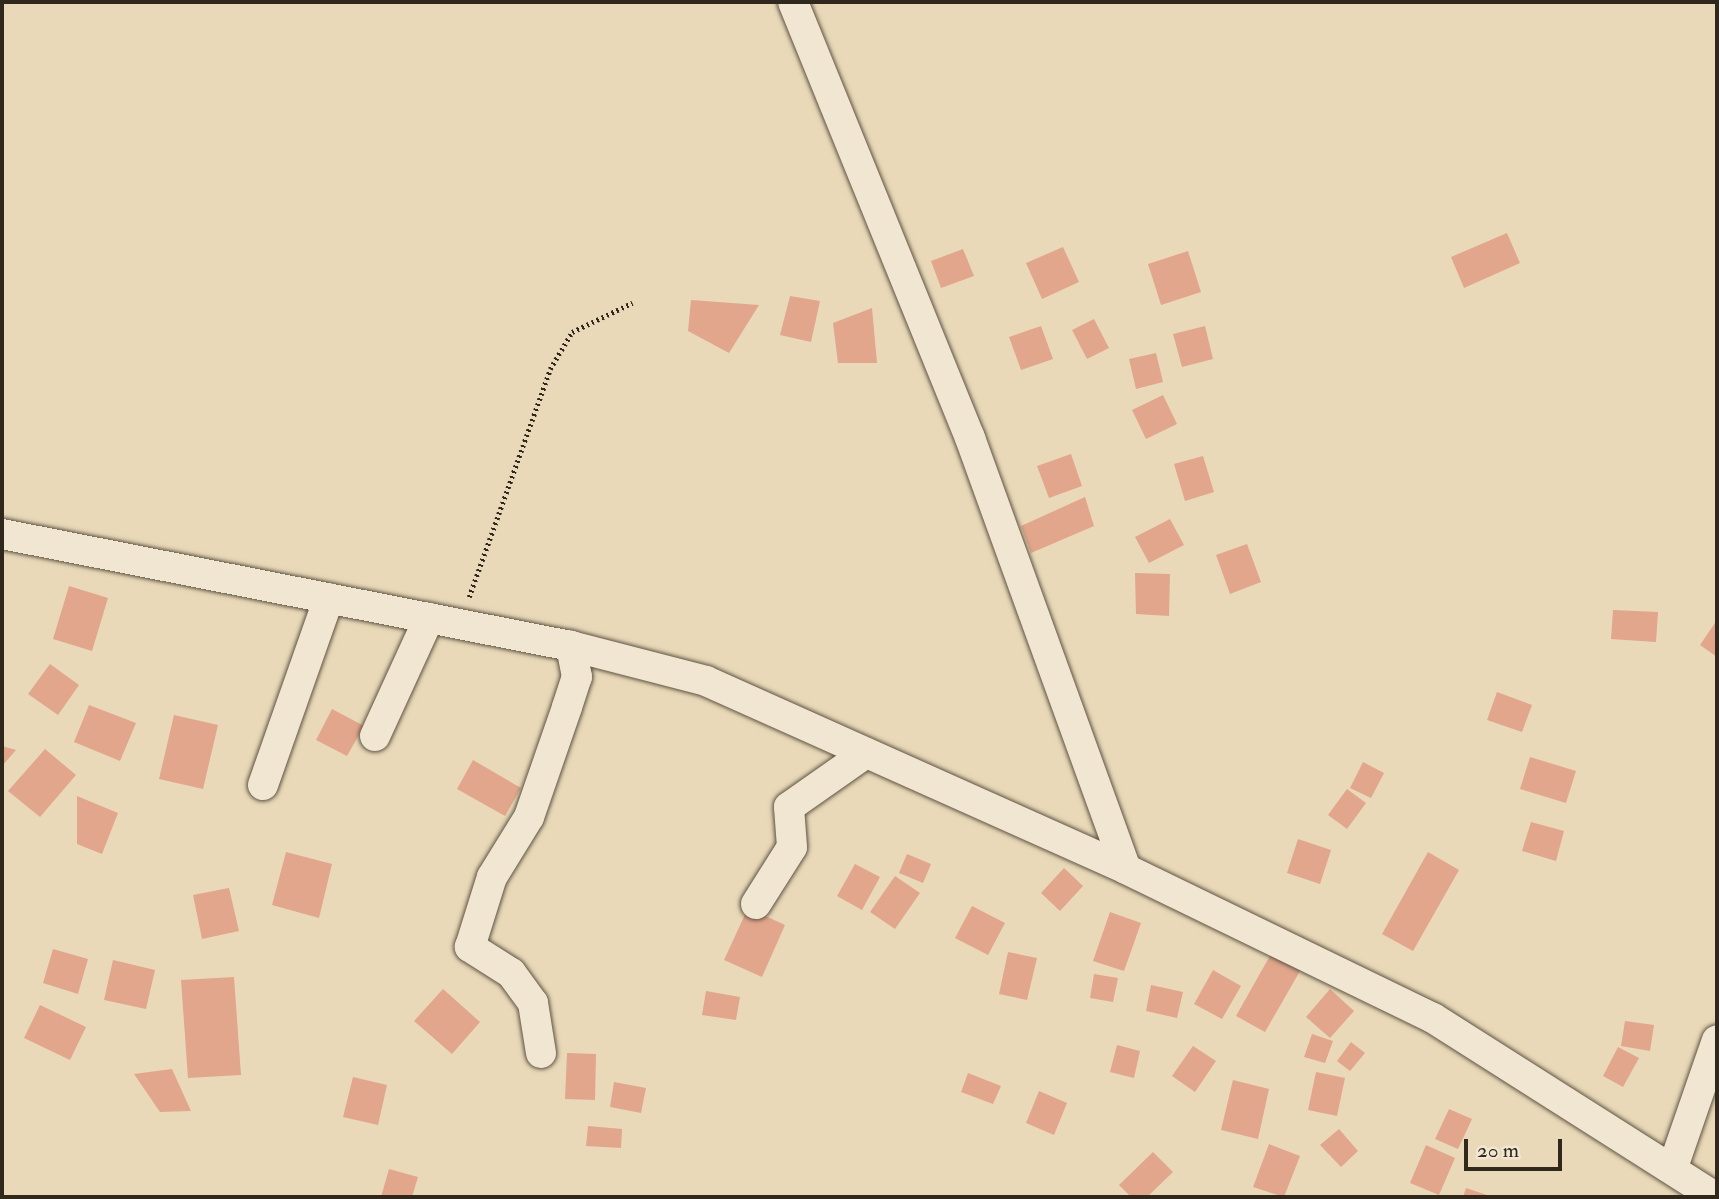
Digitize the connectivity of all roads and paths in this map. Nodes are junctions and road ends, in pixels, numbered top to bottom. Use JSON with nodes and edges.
{"nodes":[{"id":1,"x":793,"y":2,"type":"edge"},
{"id":2,"x":632,"y":303,"type":"dead end"},
{"id":3,"x":2,"y":534,"type":"edge"},
{"id":4,"x":329,"y":598,"type":"junction"},
{"id":5,"x":429,"y":618,"type":"junction"},
{"id":6,"x":460,"y":624,"type":"junction"},
{"id":7,"x":571,"y":646,"type":"junction"},
{"id":8,"x":375,"y":736,"type":"dead end"},
{"id":9,"x":866,"y":753,"type":"junction"},
{"id":10,"x":263,"y":785,"type":"dead end"},
{"id":11,"x":1126,"y":869,"type":"junction"},
{"id":12,"x":756,"y":904,"type":"dead end"},
{"id":13,"x":1717,"y":1040,"type":"edge"},
{"id":14,"x":541,"y":1053,"type":"dead end"},
{"id":15,"x":1673,"y":1167,"type":"junction"},
{"id":16,"x":1715,"y":1197,"type":"edge"}],
"edges":[{"from":1,"to":11,"type":"street"},
{"from":2,"to":6,"type":"path"},
{"from":3,"to":4,"type":"street"},
{"from":4,"to":5,"type":"street"},
{"from":4,"to":10,"type":"street"},
{"from":5,"to":6,"type":"street"},
{"from":5,"to":8,"type":"street"},
{"from":6,"to":7,"type":"street"},
{"from":7,"to":9,"type":"street"},
{"from":7,"to":14,"type":"street"},
{"from":9,"to":11,"type":"street"},
{"from":9,"to":12,"type":"street"},
{"from":11,"to":15,"type":"street"},
{"from":13,"to":15,"type":"street"},
{"from":15,"to":16,"type":"street"}]}
